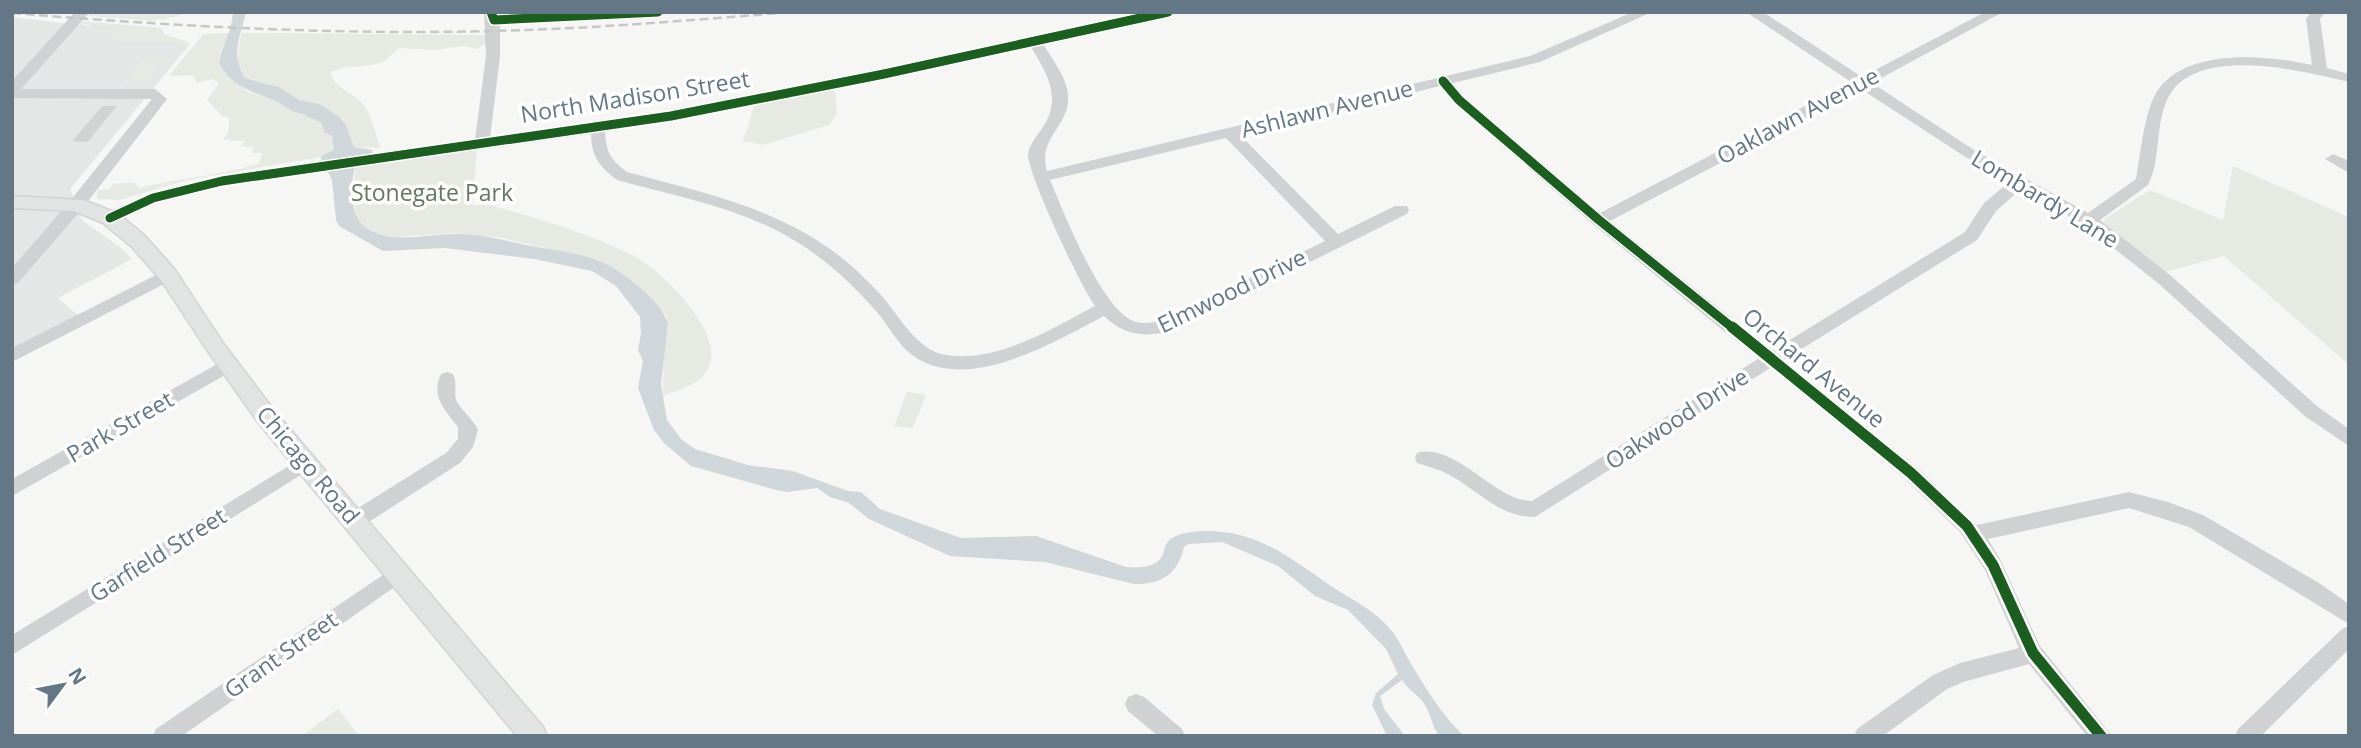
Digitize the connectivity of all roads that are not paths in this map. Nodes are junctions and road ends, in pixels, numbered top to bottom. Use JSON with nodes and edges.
{"nodes":[{"id":1,"x":83,"y":12,"type":"edge"},
{"id":2,"x":658,"y":12,"type":"edge"},
{"id":3,"x":1168,"y":12,"type":"edge"},
{"id":4,"x":1645,"y":12,"type":"edge"},
{"id":5,"x":1754,"y":12,"type":"edge"},
{"id":6,"x":1996,"y":12,"type":"edge"},
{"id":7,"x":2318,"y":12,"type":"edge"},
{"id":8,"x":492,"y":16,"type":"edge"},
{"id":9,"x":1035,"y":41,"type":"junction"},
{"id":10,"x":2320,"y":69,"type":"junction"},
{"id":11,"x":2349,"y":78,"type":"edge"},
{"id":12,"x":1443,"y":81,"type":"junction"},
{"id":13,"x":1861,"y":82,"type":"junction"},
{"id":14,"x":12,"y":91,"type":"edge"},
{"id":15,"x":598,"y":128,"type":"junction"},
{"id":16,"x":1230,"y":133,"type":"junction"},
{"id":17,"x":481,"y":143,"type":"junction"},
{"id":18,"x":2333,"y":159,"type":"dead end"},
{"id":19,"x":2349,"y":168,"type":"edge"},
{"id":20,"x":1043,"y":177,"type":"junction"},
{"id":21,"x":2020,"y":182,"type":"junction"},
{"id":22,"x":12,"y":202,"type":"edge"},
{"id":23,"x":76,"y":205,"type":"junction"},
{"id":24,"x":1401,"y":210,"type":"dead end"},
{"id":25,"x":110,"y":218,"type":"junction"},
{"id":26,"x":1600,"y":219,"type":"junction"},
{"id":27,"x":2089,"y":220,"type":"junction"},
{"id":28,"x":1335,"y":241,"type":"junction"},
{"id":29,"x":168,"y":275,"type":"junction"},
{"id":30,"x":12,"y":279,"type":"edge"},
{"id":31,"x":1106,"y":308,"type":"junction"},
{"id":32,"x":12,"y":356,"type":"edge"},
{"id":33,"x":1770,"y":360,"type":"junction"},
{"id":34,"x":228,"y":365,"type":"junction"},
{"id":35,"x":447,"y":379,"type":"dead end"},
{"id":36,"x":2349,"y":439,"type":"edge"},
{"id":37,"x":1424,"y":458,"type":"dead end"},
{"id":38,"x":305,"y":463,"type":"junction"},
{"id":39,"x":12,"y":488,"type":"edge"},
{"id":40,"x":354,"y":521,"type":"junction"},
{"id":41,"x":1974,"y":534,"type":"junction"},
{"id":42,"x":399,"y":573,"type":"junction"},
{"id":43,"x":2349,"y":615,"type":"edge"},
{"id":44,"x":2349,"y":635,"type":"edge"},
{"id":45,"x":12,"y":646,"type":"edge"},
{"id":46,"x":2033,"y":653,"type":"junction"},
{"id":47,"x":1136,"y":704,"type":"dead end"},
{"id":48,"x":164,"y":736,"type":"edge"},
{"id":49,"x":534,"y":736,"type":"edge"},
{"id":50,"x":1174,"y":736,"type":"edge"},
{"id":51,"x":1865,"y":736,"type":"edge"},
{"id":52,"x":2101,"y":736,"type":"edge"},
{"id":53,"x":2246,"y":736,"type":"edge"}],
"edges":[{"from":1,"to":14,"type":"street"},
{"from":2,"to":8,"type":"street"},
{"from":3,"to":9,"type":"street","name":"North Madison Street"},
{"from":4,"to":12,"type":"street","name":"Ashlawn Avenue"},
{"from":5,"to":13,"type":"street","name":"Lombardy Lane"},
{"from":6,"to":13,"type":"street","name":"Oaklawn Avenue"},
{"from":7,"to":10,"type":"street"},
{"from":8,"to":17,"type":"street"},
{"from":9,"to":15,"type":"street","name":"North Madison Street"},
{"from":9,"to":20,"type":"street","name":"Elmwood Drive"},
{"from":10,"to":11,"type":"street"},
{"from":10,"to":27,"type":"street"},
{"from":12,"to":16,"type":"street","name":"Ashlawn Avenue"},
{"from":12,"to":26,"type":"street","name":"Orchard Avenue"},
{"from":13,"to":21,"type":"street","name":"Lombardy Lane"},
{"from":13,"to":26,"type":"street","name":"Oaklawn Avenue"},
{"from":14,"to":23,"type":"street"},
{"from":15,"to":17,"type":"street","name":"North Madison Street"},
{"from":15,"to":31,"type":"street"},
{"from":16,"to":20,"type":"street","name":"Ashlawn Avenue"},
{"from":16,"to":28,"type":"street"},
{"from":17,"to":25,"type":"street","name":"North Madison Street"},
{"from":18,"to":19,"type":"street"},
{"from":20,"to":31,"type":"street","name":"Elmwood Drive"},
{"from":21,"to":27,"type":"street","name":"Lombardy Lane"},
{"from":21,"to":33,"type":"street","name":"Oakwood Drive"},
{"from":22,"to":23,"type":"main road","name":"Chicago Road"},
{"from":23,"to":25,"type":"main road","name":"Chicago Road"},
{"from":23,"to":30,"type":"street"},
{"from":24,"to":28,"type":"street","name":"Elmwood Drive"},
{"from":25,"to":29,"type":"main road","name":"Chicago Road"},
{"from":26,"to":33,"type":"street","name":"Orchard Avenue"},
{"from":27,"to":36,"type":"street","name":"Lombardy Lane"},
{"from":28,"to":31,"type":"street","name":"Elmwood Drive"},
{"from":29,"to":32,"type":"street"},
{"from":29,"to":34,"type":"main road","name":"Chicago Road"},
{"from":33,"to":37,"type":"street","name":"Oakwood Drive"},
{"from":33,"to":41,"type":"street","name":"Orchard Avenue"},
{"from":34,"to":38,"type":"main road","name":"Chicago Road"},
{"from":34,"to":39,"type":"street","name":"Park Street"},
{"from":35,"to":40,"type":"street"},
{"from":38,"to":40,"type":"main road","name":"Chicago Road"},
{"from":38,"to":45,"type":"street","name":"Garfield Street"},
{"from":40,"to":42,"type":"main road","name":"Chicago Road"},
{"from":41,"to":43,"type":"street"},
{"from":41,"to":46,"type":"street","name":"Orchard Avenue"},
{"from":42,"to":48,"type":"street","name":"Grant Street"},
{"from":42,"to":49,"type":"main road","name":"Chicago Road"},
{"from":44,"to":53,"type":"street"},
{"from":46,"to":51,"type":"street"},
{"from":46,"to":52,"type":"street","name":"Orchard Avenue"},
{"from":47,"to":50,"type":"street"}]}
